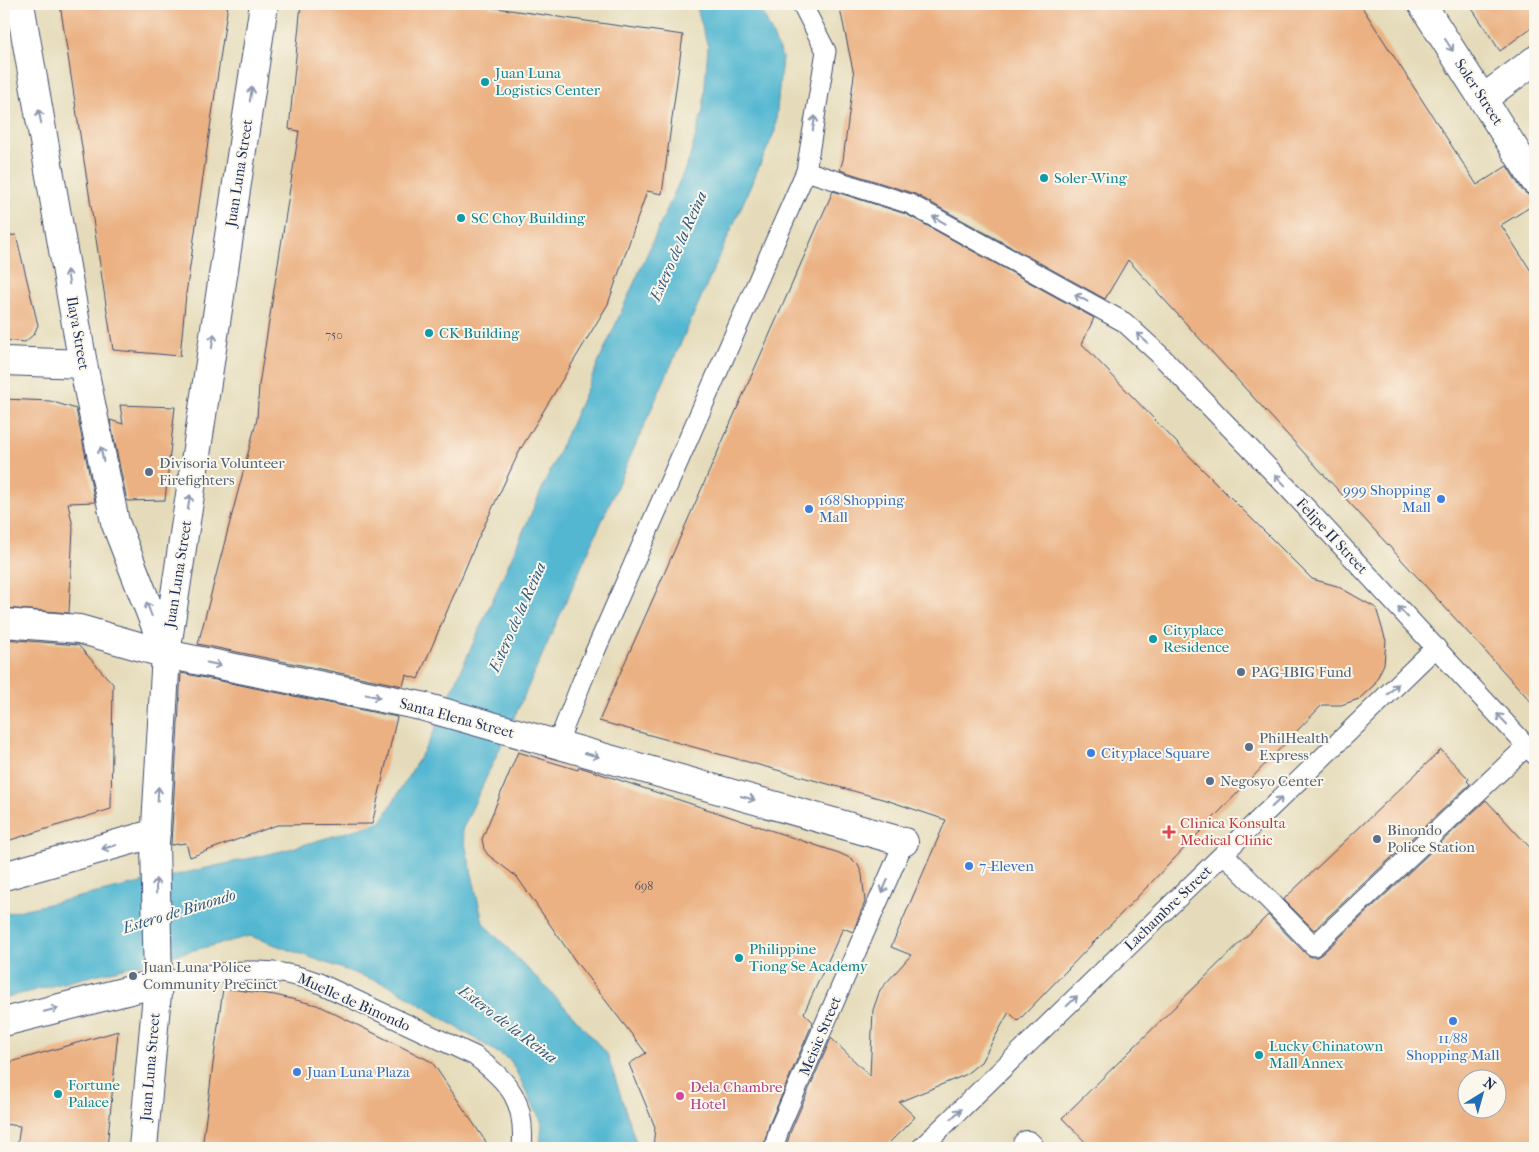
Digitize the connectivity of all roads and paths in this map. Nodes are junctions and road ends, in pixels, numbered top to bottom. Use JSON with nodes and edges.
{"nodes":[{"id":1,"x":20,"y":4,"type":"edge"},
{"id":2,"x":264,"y":4,"type":"edge"},
{"id":3,"x":802,"y":4,"type":"edge"},
{"id":4,"x":1422,"y":4,"type":"edge"},
{"id":5,"x":1535,"y":60,"type":"edge"},
{"id":6,"x":1484,"y":98,"type":"junction"},
{"id":7,"x":806,"y":171,"type":"junction"},
{"id":8,"x":1535,"y":181,"type":"edge"},
{"id":9,"x":4,"y":361,"type":"edge"},
{"id":10,"x":83,"y":364,"type":"junction"},
{"id":11,"x":4,"y":623,"type":"edge"},
{"id":12,"x":1436,"y":647,"type":"junction"},
{"id":13,"x":166,"y":654,"type":"junction"},
{"id":14,"x":556,"y":745,"type":"junction"},
{"id":15,"x":1531,"y":750,"type":"edge"},
{"id":16,"x":156,"y":838,"type":"junction"},
{"id":17,"x":904,"y":842,"type":"joint"},
{"id":18,"x":1224,"y":854,"type":"junction"},
{"id":19,"x":4,"y":876,"type":"edge"},
{"id":20,"x":158,"y":976,"type":"junction"},
{"id":21,"x":4,"y":1022,"type":"edge"},
{"id":22,"x":142,"y":1148,"type":"edge"},
{"id":23,"x":522,"y":1148,"type":"edge"},
{"id":24,"x":774,"y":1148,"type":"edge"},
{"id":25,"x":921,"y":1148,"type":"edge"}],
"edges":[{"from":10,"to":1,"type":"street","name":"Ilaya Street","one_way":true},
{"from":13,"to":2,"type":"street","name":"Juan Luna Street","one_way":true},
{"from":7,"to":3,"type":"lane","one_way":true},
{"from":4,"to":6,"type":"street","name":"Soler Street","one_way":true},
{"from":5,"to":6,"type":"street"},
{"from":6,"to":8,"type":"street","name":"Soler Street"},
{"from":12,"to":7,"type":"lane","name":"Felipe II Street","one_way":true},
{"from":7,"to":14,"type":"lane"},
{"from":9,"to":10,"type":"street"},
{"from":13,"to":10,"type":"street","name":"Ilaya Street","one_way":true},
{"from":11,"to":13,"type":"street","name":"Santa Elena Street"},
{"from":15,"to":12,"type":"lane","name":"Felipe II Street","one_way":true},
{"from":18,"to":12,"type":"lane","name":"Lachambre Street","one_way":true},
{"from":13,"to":14,"type":"street","name":"Santa Elena Street","one_way":true},
{"from":16,"to":13,"type":"street","name":"Juan Luna Street","one_way":true},
{"from":14,"to":17,"type":"street","name":"Santa Elena Street","one_way":true},
{"from":15,"to":18,"type":"lane"},
{"from":16,"to":19,"type":"street","one_way":true},
{"from":20,"to":16,"type":"street","name":"Juan Luna Street","one_way":true},
{"from":17,"to":24,"type":"lane","name":"Meisic Street","one_way":true},
{"from":25,"to":18,"type":"lane","name":"Lachambre Street","one_way":true},
{"from":21,"to":20,"type":"street","name":"Muelle de Binondo","one_way":true},
{"from":20,"to":22,"type":"street","name":"Juan Luna Street"},
{"from":20,"to":23,"type":"lane","name":"Muelle de Binondo"}]}
